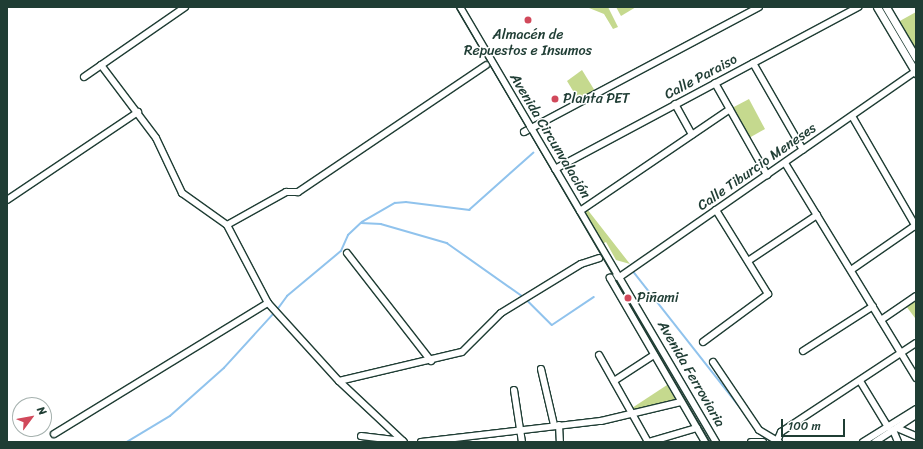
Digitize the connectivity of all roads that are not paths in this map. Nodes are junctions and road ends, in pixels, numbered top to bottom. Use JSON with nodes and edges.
{"nodes":[{"id":1,"x":184,"y":7,"type":"edge"},
{"id":2,"x":460,"y":7,"type":"edge"},
{"id":3,"x":759,"y":7,"type":"edge"},
{"id":4,"x":858,"y":7,"type":"edge"},
{"id":5,"x":877,"y":7,"type":"edge"},
{"id":6,"x":886,"y":7,"type":"edge"},
{"id":7,"x":916,"y":58,"type":"edge"},
{"id":8,"x":753,"y":63,"type":"junction"},
{"id":9,"x":486,"y":65,"type":"dead end"},
{"id":10,"x":101,"y":66,"type":"junction"},
{"id":11,"x":916,"y":72,"type":"edge"},
{"id":12,"x":84,"y":77,"type":"dead end"},
{"id":13,"x":715,"y":83,"type":"junction"},
{"id":14,"x":675,"y":104,"type":"junction"},
{"id":15,"x":730,"y":110,"type":"junction"},
{"id":16,"x":138,"y":112,"type":"junction"},
{"id":17,"x":852,"y":116,"type":"junction"},
{"id":18,"x":530,"y":128,"type":"junction"},
{"id":19,"x":524,"y":132,"type":"dead end"},
{"id":20,"x":692,"y":135,"type":"junction"},
{"id":21,"x":803,"y":150,"type":"junction"},
{"id":22,"x":785,"y":163,"type":"junction"},
{"id":23,"x":555,"y":169,"type":"junction"},
{"id":24,"x":766,"y":175,"type":"junction"},
{"id":25,"x":7,"y":200,"type":"edge"},
{"id":26,"x":716,"y":210,"type":"junction"},
{"id":27,"x":580,"y":211,"type":"junction"},
{"id":28,"x":817,"y":215,"type":"junction"},
{"id":29,"x":228,"y":225,"type":"junction"},
{"id":30,"x":916,"y":226,"type":"edge"},
{"id":31,"x":347,"y":253,"type":"dead end"},
{"id":32,"x":599,"y":258,"type":"dead end"},
{"id":33,"x":748,"y":261,"type":"junction"},
{"id":34,"x":851,"y":270,"type":"junction"},
{"id":35,"x":621,"y":276,"type":"junction"},
{"id":36,"x":610,"y":278,"type":"joint"},
{"id":37,"x":916,"y":296,"type":"edge"},
{"id":38,"x":268,"y":303,"type":"junction"},
{"id":39,"x":872,"y":306,"type":"junction"},
{"id":40,"x":881,"y":320,"type":"junction"},
{"id":41,"x":703,"y":342,"type":"dead end"},
{"id":42,"x":916,"y":343,"type":"edge"},
{"id":43,"x":803,"y":351,"type":"dead end"},
{"id":44,"x":901,"y":353,"type":"junction"},
{"id":45,"x":599,"y":354,"type":"dead end"},
{"id":46,"x":654,"y":355,"type":"junction"},
{"id":47,"x":431,"y":361,"type":"junction"},
{"id":48,"x":713,"y":362,"type":"dead end"},
{"id":49,"x":541,"y":369,"type":"dead end"},
{"id":50,"x":916,"y":378,"type":"edge"},
{"id":51,"x":339,"y":381,"type":"junction"},
{"id":52,"x":614,"y":381,"type":"junction"},
{"id":53,"x":860,"y":381,"type":"junction"},
{"id":54,"x":514,"y":390,"type":"dead end"},
{"id":55,"x":681,"y":402,"type":"junction"},
{"id":56,"x":916,"y":409,"type":"edge"},
{"id":57,"x":634,"y":415,"type":"junction"},
{"id":58,"x":916,"y":415,"type":"edge"},
{"id":59,"x":556,"y":425,"type":"junction"},
{"id":60,"x":697,"y":428,"type":"junction"},
{"id":61,"x":893,"y":428,"type":"junction"},
{"id":62,"x":521,"y":429,"type":"junction"},
{"id":63,"x":54,"y":434,"type":"dead end"},
{"id":64,"x":361,"y":436,"type":"dead end"},
{"id":65,"x":916,"y":436,"type":"edge"},
{"id":66,"x":403,"y":442,"type":"edge"},
{"id":67,"x":421,"y":442,"type":"edge"},
{"id":68,"x":522,"y":442,"type":"edge"},
{"id":69,"x":560,"y":442,"type":"edge"},
{"id":70,"x":649,"y":442,"type":"edge"},
{"id":71,"x":705,"y":442,"type":"edge"},
{"id":72,"x":716,"y":442,"type":"edge"},
{"id":73,"x":751,"y":442,"type":"edge"},
{"id":74,"x":763,"y":442,"type":"edge"},
{"id":75,"x":778,"y":442,"type":"edge"},
{"id":76,"x":863,"y":442,"type":"edge"},
{"id":77,"x":875,"y":442,"type":"edge"},
{"id":78,"x":898,"y":442,"type":"edge"}],
"edges":[{"from":1,"to":10,"type":"street"},
{"from":2,"to":18,"type":"street","name":"Avenida Circunvalación"},
{"from":3,"to":18,"type":"street"},
{"from":4,"to":8,"type":"street","name":"Calle Paraiso"},
{"from":5,"to":11,"type":"main road"},
{"from":6,"to":7,"type":"main road"},
{"from":8,"to":13,"type":"street","name":"Calle Paraiso"},
{"from":8,"to":21,"type":"street"},
{"from":9,"to":29,"type":"street"},
{"from":10,"to":12,"type":"street"},
{"from":10,"to":16,"type":"street"},
{"from":11,"to":17,"type":"street","name":"Calle Tiburcio Meneses"},
{"from":13,"to":14,"type":"street","name":"Calle Paraiso"},
{"from":13,"to":15,"type":"street"},
{"from":14,"to":20,"type":"street"},
{"from":14,"to":23,"type":"street","name":"Calle Paraiso"},
{"from":15,"to":20,"type":"street"},
{"from":15,"to":24,"type":"street"},
{"from":16,"to":25,"type":"street"},
{"from":16,"to":29,"type":"street"},
{"from":17,"to":21,"type":"street","name":"Calle Tiburcio Meneses"},
{"from":17,"to":30,"type":"street"},
{"from":18,"to":19,"type":"street"},
{"from":18,"to":23,"type":"street","name":"Avenida Circunvalación"},
{"from":20,"to":27,"type":"street"},
{"from":21,"to":22,"type":"street","name":"Calle Tiburcio Meneses"},
{"from":22,"to":24,"type":"street","name":"Calle Tiburcio Meneses"},
{"from":22,"to":28,"type":"street"},
{"from":23,"to":27,"type":"street","name":"Avenida Circunvalación"},
{"from":24,"to":26,"type":"street","name":"Calle Tiburcio Meneses"},
{"from":26,"to":33,"type":"street"},
{"from":26,"to":35,"type":"street","name":"Calle Tiburcio Meneses"},
{"from":27,"to":35,"type":"street","name":"Avenida Circunvalación"},
{"from":28,"to":33,"type":"street"},
{"from":28,"to":34,"type":"street"},
{"from":29,"to":38,"type":"street"},
{"from":30,"to":34,"type":"street"},
{"from":31,"to":47,"type":"street"},
{"from":32,"to":47,"type":"street"},
{"from":33,"to":41,"type":"street"},
{"from":34,"to":39,"type":"street"},
{"from":35,"to":36,"type":"street","name":"Calle Tiburcio Meneses"},
{"from":35,"to":72,"type":"street","name":"Avenida Ferroviaria"},
{"from":36,"to":46,"type":"street","name":"Avenida Ferroviaria"},
{"from":37,"to":40,"type":"street"},
{"from":38,"to":51,"type":"street"},
{"from":38,"to":63,"type":"street"},
{"from":39,"to":40,"type":"street"},
{"from":39,"to":43,"type":"street"},
{"from":40,"to":44,"type":"street"},
{"from":42,"to":44,"type":"street"},
{"from":44,"to":50,"type":"street"},
{"from":44,"to":53,"type":"street"},
{"from":45,"to":52,"type":"street"},
{"from":46,"to":52,"type":"street"},
{"from":46,"to":55,"type":"street","name":"Avenida Ferroviaria"},
{"from":47,"to":51,"type":"street"},
{"from":48,"to":75,"type":"street"},
{"from":49,"to":59,"type":"street"},
{"from":51,"to":66,"type":"street"},
{"from":52,"to":57,"type":"street"},
{"from":53,"to":61,"type":"street"},
{"from":53,"to":75,"type":"street"},
{"from":54,"to":62,"type":"street"},
{"from":55,"to":57,"type":"street"},
{"from":55,"to":60,"type":"street","name":"Avenida Ferroviaria"},
{"from":56,"to":61,"type":"street"},
{"from":57,"to":59,"type":"street"},
{"from":57,"to":70,"type":"street"},
{"from":58,"to":61,"type":"street"},
{"from":59,"to":62,"type":"street"},
{"from":59,"to":69,"type":"street"},
{"from":60,"to":70,"type":"street"},
{"from":60,"to":71,"type":"street","name":"Avenida Ferroviaria"},
{"from":61,"to":65,"type":"street"},
{"from":61,"to":76,"type":"street"},
{"from":61,"to":77,"type":"street"},
{"from":61,"to":78,"type":"street"},
{"from":62,"to":67,"type":"street"},
{"from":62,"to":68,"type":"street"},
{"from":64,"to":66,"type":"street"},
{"from":73,"to":74,"type":"street"}]}
